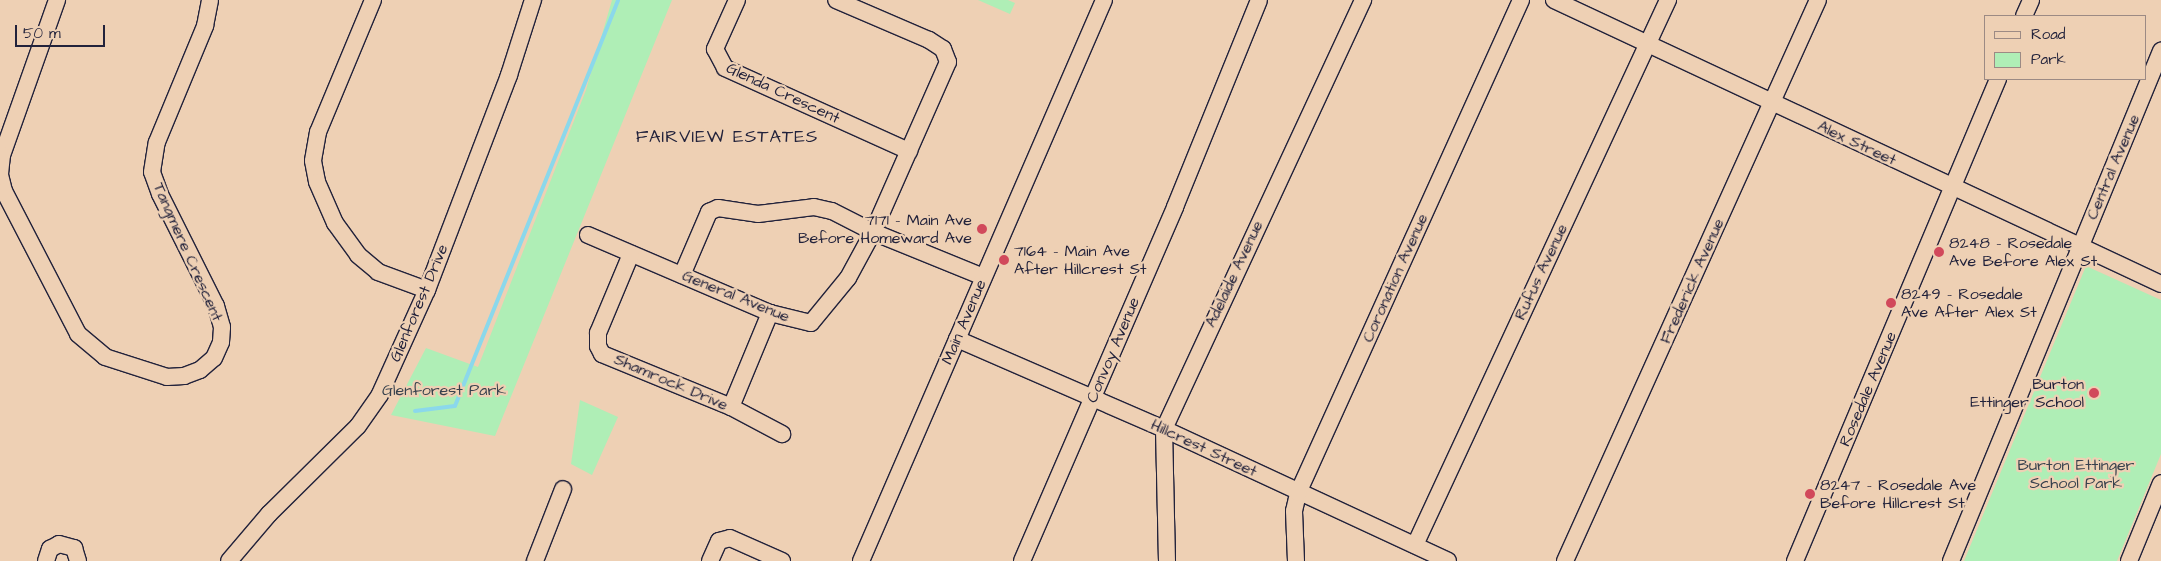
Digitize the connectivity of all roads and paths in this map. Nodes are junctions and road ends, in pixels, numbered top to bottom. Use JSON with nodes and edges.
{"nodes":[{"id":1,"x":57,"y":0,"type":"edge"},
{"id":2,"x":210,"y":0,"type":"edge"},
{"id":3,"x":373,"y":0,"type":"edge"},
{"id":4,"x":533,"y":0,"type":"edge"},
{"id":5,"x":736,"y":0,"type":"edge"},
{"id":6,"x":836,"y":0,"type":"edge"},
{"id":7,"x":1104,"y":0,"type":"edge"},
{"id":8,"x":1259,"y":0,"type":"edge"},
{"id":9,"x":1363,"y":0,"type":"edge"},
{"id":10,"x":1521,"y":0,"type":"edge"},
{"id":11,"x":1554,"y":0,"type":"edge"},
{"id":12,"x":1668,"y":0,"type":"edge"},
{"id":13,"x":1818,"y":0,"type":"edge"},
{"id":14,"x":2031,"y":0,"type":"edge"},
{"id":15,"x":2024,"y":15,"type":"edge"},
{"id":16,"x":1648,"y":42,"type":"junction"},
{"id":17,"x":2161,"y":51,"type":"edge"},
{"id":18,"x":1998,"y":80,"type":"edge"},
{"id":19,"x":1772,"y":103,"type":"junction"},
{"id":20,"x":909,"y":151,"type":"junction"},
{"id":21,"x":1953,"y":188,"type":"junction"},
{"id":22,"x":873,"y":232,"type":"junction"},
{"id":23,"x":588,"y":235,"type":"dead end"},
{"id":24,"x":2079,"y":248,"type":"junction"},
{"id":25,"x":631,"y":254,"type":"junction"},
{"id":26,"x":682,"y":275,"type":"junction"},
{"id":27,"x":982,"y":277,"type":"junction"},
{"id":28,"x":2161,"y":284,"type":"edge"},
{"id":29,"x":427,"y":290,"type":"junction"},
{"id":30,"x":770,"y":313,"type":"junction"},
{"id":31,"x":957,"y":339,"type":"junction"},
{"id":32,"x":1093,"y":398,"type":"junction"},
{"id":33,"x":731,"y":406,"type":"junction"},
{"id":34,"x":1164,"y":429,"type":"junction"},
{"id":35,"x":782,"y":434,"type":"dead end"},
{"id":36,"x":2161,"y":483,"type":"edge"},
{"id":37,"x":563,"y":489,"type":"dead end"},
{"id":38,"x":1298,"y":492,"type":"junction"},
{"id":39,"x":1415,"y":545,"type":"junction"},
{"id":40,"x":46,"y":561,"type":"edge"},
{"id":41,"x":78,"y":561,"type":"edge"},
{"id":42,"x":229,"y":561,"type":"edge"},
{"id":43,"x":535,"y":561,"type":"edge"},
{"id":44,"x":710,"y":561,"type":"edge"},
{"id":45,"x":782,"y":561,"type":"edge"},
{"id":46,"x":861,"y":561,"type":"edge"},
{"id":47,"x":1022,"y":561,"type":"edge"},
{"id":48,"x":1167,"y":561,"type":"edge"},
{"id":49,"x":1296,"y":561,"type":"edge"},
{"id":50,"x":1448,"y":561,"type":"edge"},
{"id":51,"x":1565,"y":561,"type":"edge"},
{"id":52,"x":1795,"y":561,"type":"edge"},
{"id":53,"x":1950,"y":561,"type":"edge"},
{"id":54,"x":2129,"y":561,"type":"edge"}],
"edges":[{"from":1,"to":2,"type":"street","name":"Tangmere Crescent"},
{"from":3,"to":29,"type":"street"},
{"from":4,"to":29,"type":"street","name":"Glenforest Drive"},
{"from":5,"to":20,"type":"street","name":"Glenda Crescent"},
{"from":6,"to":20,"type":"street"},
{"from":7,"to":27,"type":"street","name":"Main Avenue"},
{"from":8,"to":32,"type":"street","name":"Convoy Avenue"},
{"from":9,"to":34,"type":"street","name":"Adelaide Avenue"},
{"from":10,"to":38,"type":"street","name":"Coronation Avenue"},
{"from":11,"to":16,"type":"street","name":"Alex Street"},
{"from":12,"to":16,"type":"street","name":"Rufus Avenue"},
{"from":13,"to":19,"type":"street","name":"Frederick Avenue"},
{"from":14,"to":15,"type":"street"},
{"from":16,"to":19,"type":"street","name":"Alex Street"},
{"from":16,"to":39,"type":"street","name":"Rufus Avenue"},
{"from":17,"to":24,"type":"street","name":"Central Avenue"},
{"from":18,"to":21,"type":"street","name":"Rosedale Avenue"},
{"from":19,"to":21,"type":"street","name":"Alex Street"},
{"from":19,"to":51,"type":"street","name":"Frederick Avenue"},
{"from":20,"to":22,"type":"street"},
{"from":21,"to":24,"type":"street","name":"Alex Street"},
{"from":21,"to":52,"type":"street","name":"Rosedale Avenue"},
{"from":22,"to":26,"type":"street"},
{"from":22,"to":27,"type":"street"},
{"from":22,"to":30,"type":"street","name":"General Avenue"},
{"from":23,"to":25,"type":"street","name":"General Avenue"},
{"from":24,"to":28,"type":"street","name":"Alex Street"},
{"from":24,"to":53,"type":"street","name":"Central Avenue"},
{"from":25,"to":26,"type":"street","name":"General Avenue"},
{"from":25,"to":33,"type":"street","name":"Shamrock Drive"},
{"from":26,"to":30,"type":"street","name":"General Avenue"},
{"from":27,"to":31,"type":"street","name":"Main Avenue"},
{"from":29,"to":42,"type":"street","name":"Glenforest Drive"},
{"from":30,"to":33,"type":"street"},
{"from":31,"to":32,"type":"street","name":"Hillcrest Street"},
{"from":31,"to":46,"type":"street","name":"Main Avenue"},
{"from":32,"to":34,"type":"street","name":"Hillcrest Street"},
{"from":32,"to":47,"type":"street","name":"Convoy Avenue"},
{"from":33,"to":35,"type":"street","name":"Shamrock Drive"},
{"from":34,"to":38,"type":"street","name":"Hillcrest Street"},
{"from":34,"to":48,"type":"street","name":"Adelaide Avenue"},
{"from":36,"to":54,"type":"street"},
{"from":37,"to":43,"type":"street"},
{"from":38,"to":39,"type":"street","name":"Hillcrest Street"},
{"from":38,"to":49,"type":"street","name":"Coronation Avenue"},
{"from":39,"to":50,"type":"street","name":"Hillcrest Street"},
{"from":40,"to":41,"type":"street"},
{"from":44,"to":45,"type":"street"}]}
